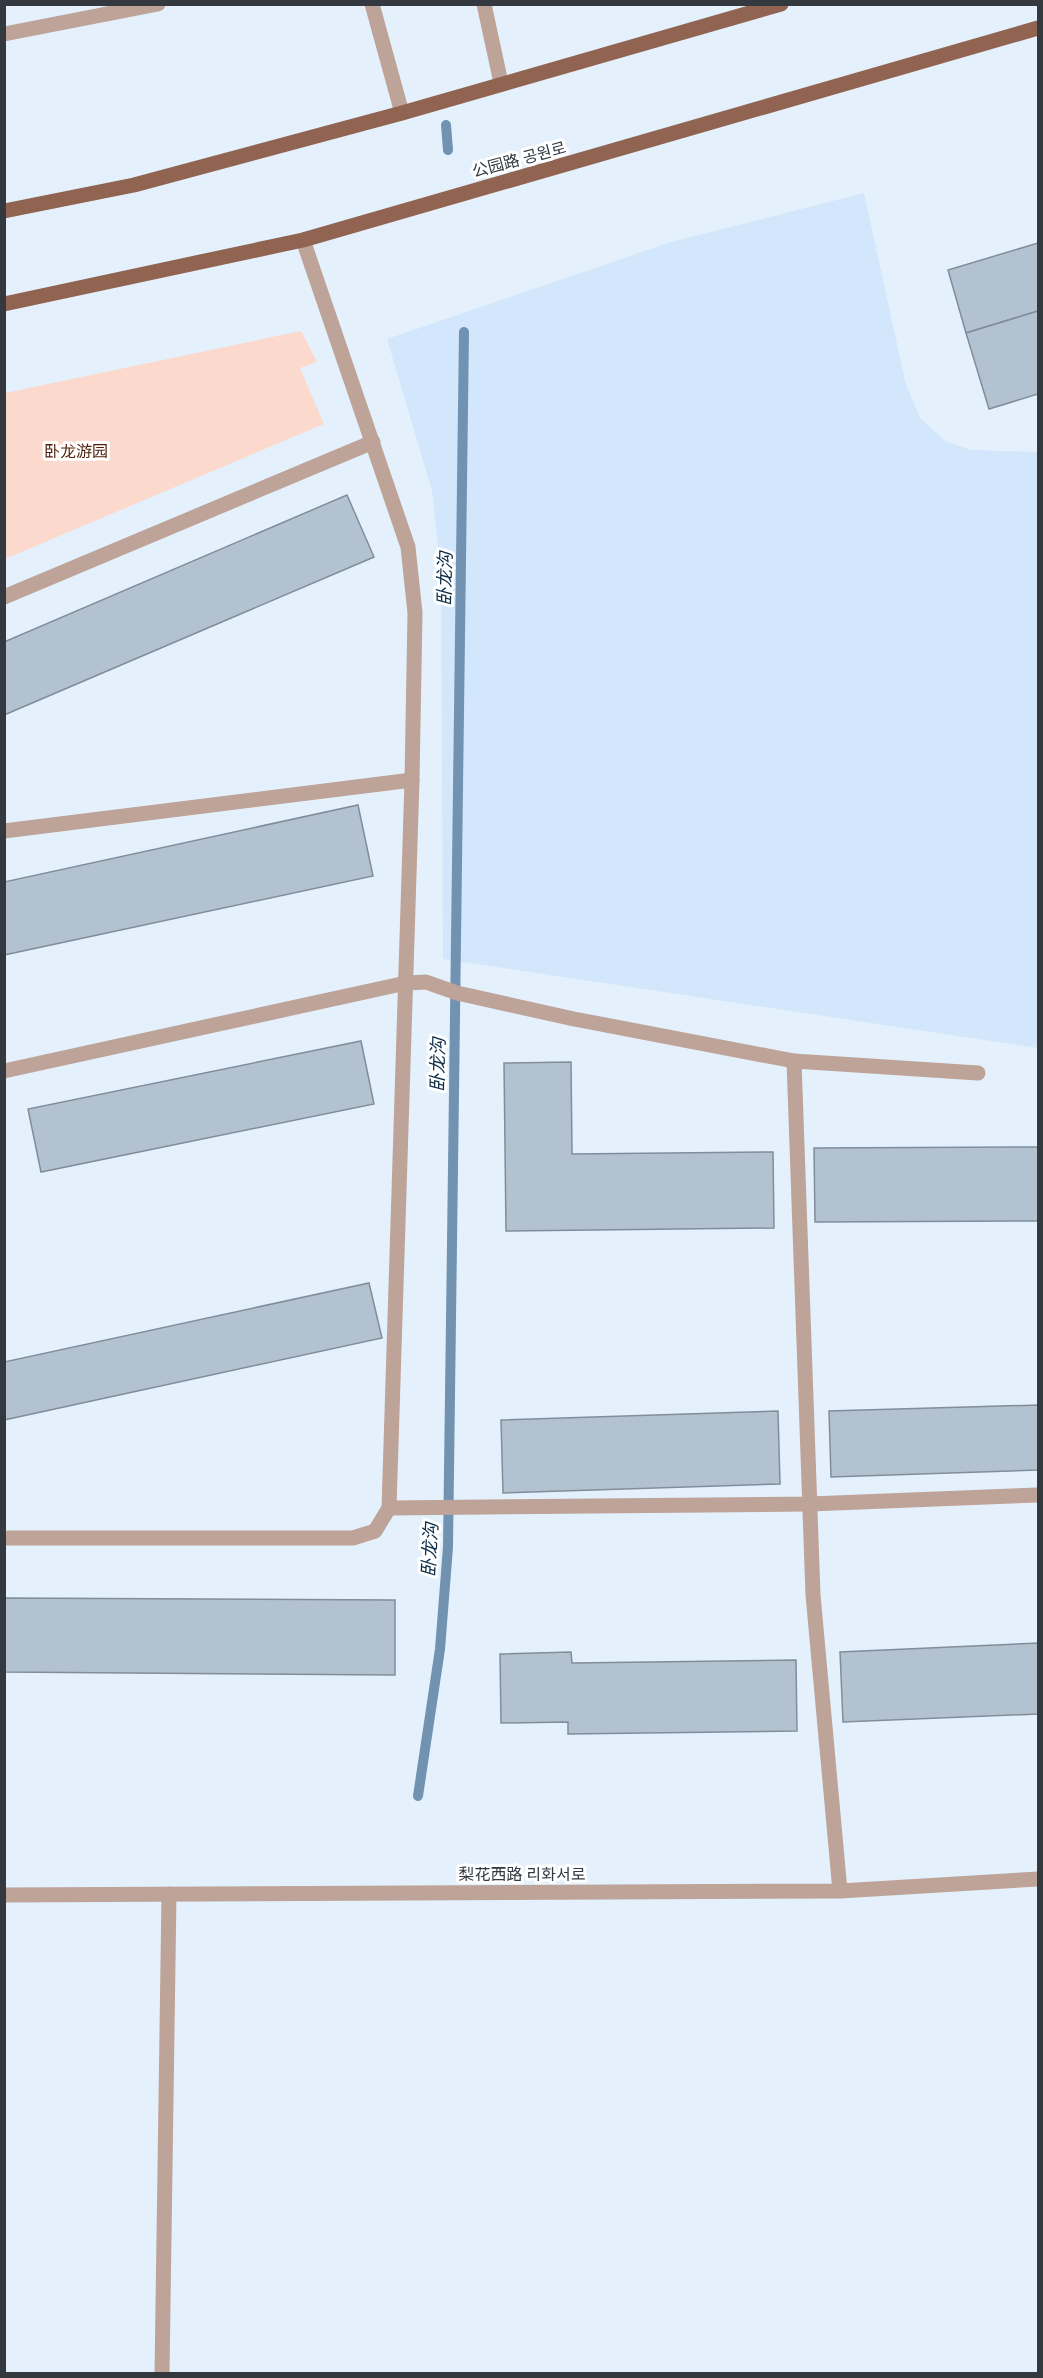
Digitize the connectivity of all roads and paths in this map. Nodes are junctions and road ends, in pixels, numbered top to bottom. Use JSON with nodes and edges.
{"nodes":[{"id":1,"x":158,"y":4,"type":"edge"},
{"id":2,"x":372,"y":4,"type":"edge"},
{"id":3,"x":484,"y":4,"type":"edge"},
{"id":4,"x":781,"y":4,"type":"edge"},
{"id":5,"x":1038,"y":28,"type":"edge"},
{"id":6,"x":4,"y":34,"type":"edge"},
{"id":7,"x":501,"y":83,"type":"junction"},
{"id":8,"x":402,"y":113,"type":"junction"},
{"id":9,"x":4,"y":211,"type":"edge"},
{"id":10,"x":303,"y":240,"type":"junction"},
{"id":11,"x":4,"y":304,"type":"edge"},
{"id":12,"x":372,"y":442,"type":"junction"},
{"id":13,"x":4,"y":597,"type":"edge"},
{"id":14,"x":412,"y":780,"type":"junction"},
{"id":15,"x":4,"y":831,"type":"edge"},
{"id":16,"x":406,"y":983,"type":"junction"},
{"id":17,"x":794,"y":1061,"type":"junction"},
{"id":18,"x":4,"y":1071,"type":"edge"},
{"id":19,"x":978,"y":1073,"type":"dead end"},
{"id":20,"x":1038,"y":1495,"type":"edge"},
{"id":21,"x":810,"y":1504,"type":"junction"},
{"id":22,"x":388,"y":1508,"type":"junction"},
{"id":23,"x":4,"y":1538,"type":"edge"},
{"id":24,"x":1038,"y":1880,"type":"edge"},
{"id":25,"x":840,"y":1891,"type":"junction"},
{"id":26,"x":169,"y":1894,"type":"junction"},
{"id":27,"x":4,"y":1895,"type":"edge"},
{"id":28,"x":162,"y":2373,"type":"edge"}],
"edges":[{"from":1,"to":6,"type":"street"},
{"from":2,"to":8,"type":"street"},
{"from":3,"to":7,"type":"street"},
{"from":4,"to":7,"type":"main road"},
{"from":5,"to":10,"type":"main road","name":"公园路 공원로"},
{"from":7,"to":8,"type":"main road"},
{"from":8,"to":9,"type":"main road"},
{"from":10,"to":11,"type":"main road","name":"公园路 공원로"},
{"from":10,"to":12,"type":"street"},
{"from":12,"to":13,"type":"street"},
{"from":12,"to":14,"type":"street"},
{"from":14,"to":15,"type":"street"},
{"from":14,"to":16,"type":"street"},
{"from":16,"to":17,"type":"street"},
{"from":16,"to":18,"type":"street"},
{"from":16,"to":22,"type":"street"},
{"from":17,"to":19,"type":"street"},
{"from":17,"to":21,"type":"street"},
{"from":20,"to":21,"type":"street"},
{"from":21,"to":22,"type":"street"},
{"from":21,"to":25,"type":"street"},
{"from":22,"to":23,"type":"street"},
{"from":24,"to":25,"type":"street","name":"梨花西路 리화서로"},
{"from":25,"to":26,"type":"street","name":"梨花西路 리화서로"},
{"from":26,"to":27,"type":"street","name":"梨花西路 리화서로"},
{"from":26,"to":28,"type":"street"}]}
